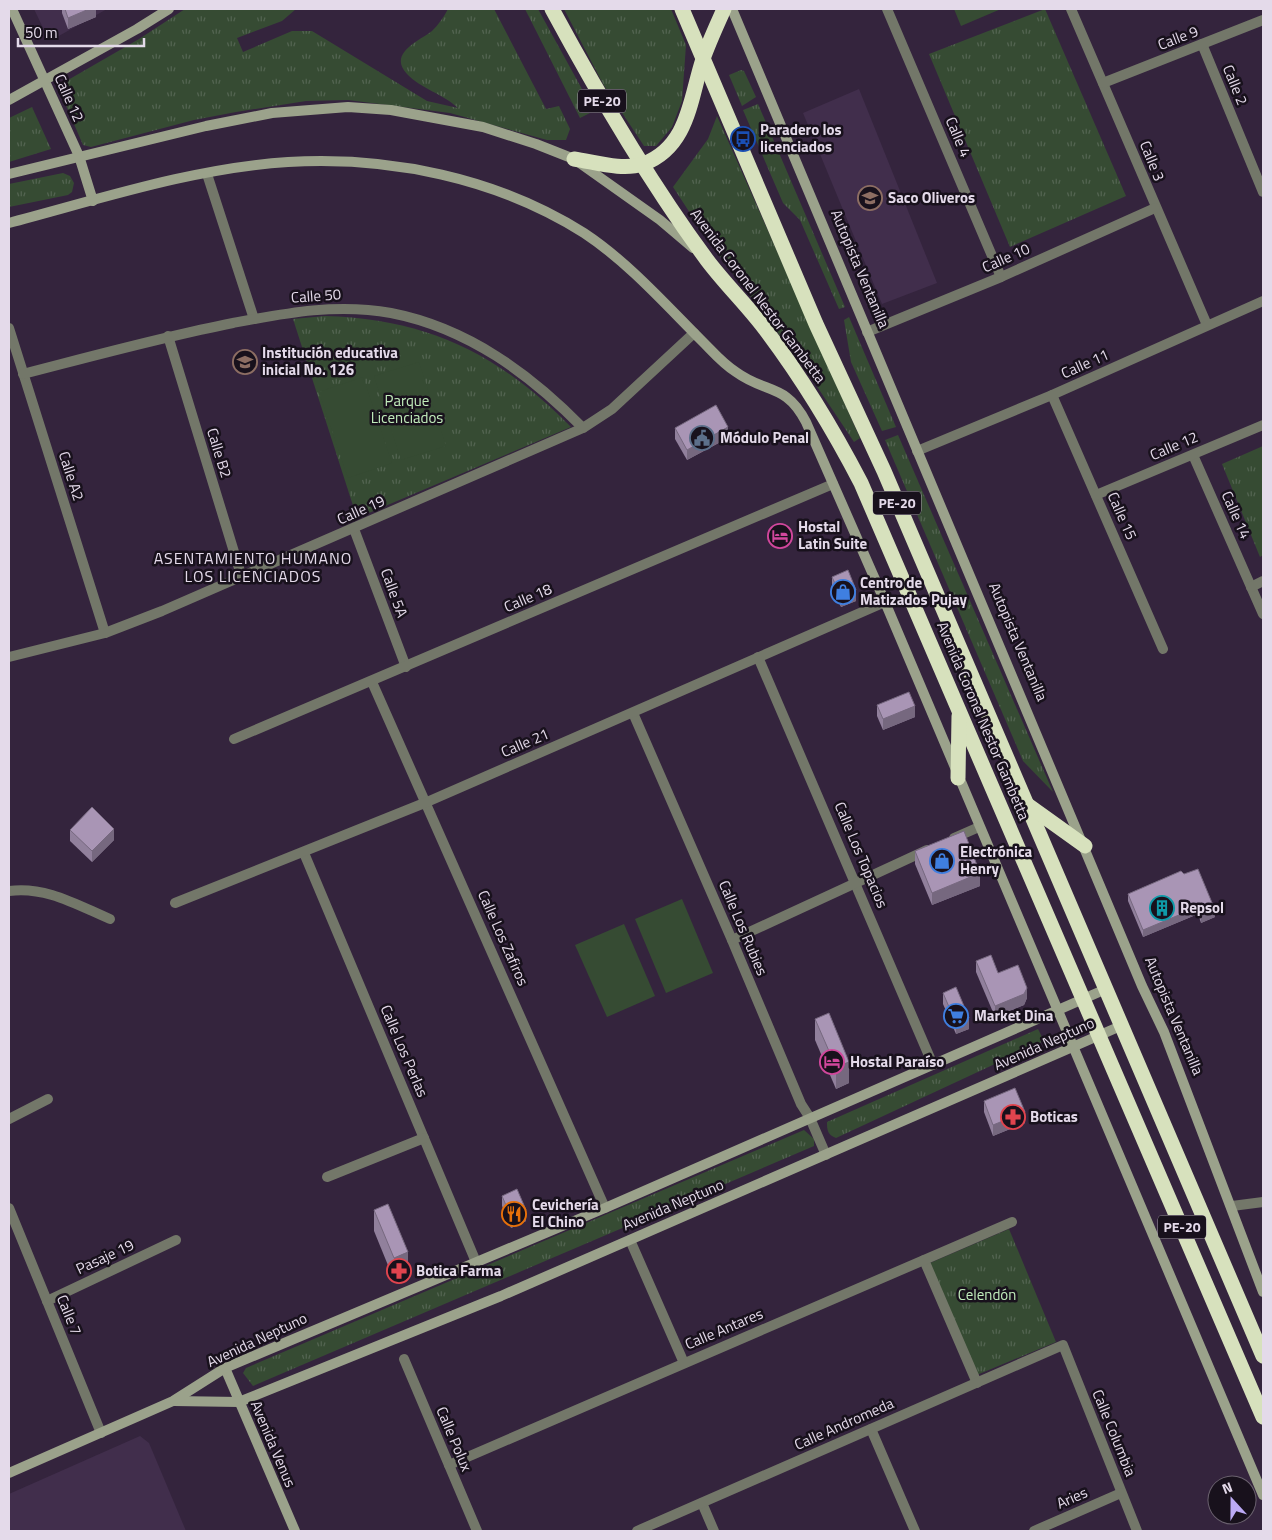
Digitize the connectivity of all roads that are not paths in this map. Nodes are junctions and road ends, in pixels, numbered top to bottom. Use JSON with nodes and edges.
{"nodes":[{"id":1,"x":12,"y":9,"type":"edge"},
{"id":2,"x":169,"y":9,"type":"edge"},
{"id":3,"x":552,"y":9,"type":"edge"},
{"id":4,"x":682,"y":9,"type":"edge"},
{"id":5,"x":724,"y":9,"type":"edge"},
{"id":6,"x":732,"y":9,"type":"edge"},
{"id":7,"x":886,"y":9,"type":"edge"},
{"id":8,"x":1071,"y":9,"type":"edge"},
{"id":9,"x":1263,"y":20,"type":"edge"},
{"id":10,"x":1202,"y":44,"type":"junction"},
{"id":11,"x":703,"y":59,"type":"junction"},
{"id":12,"x":45,"y":80,"type":"junction"},
{"id":13,"x":1103,"y":83,"type":"junction"},
{"id":14,"x":9,"y":100,"type":"edge"},
{"id":15,"x":79,"y":156,"type":"junction"},
{"id":16,"x":574,"y":159,"type":"junction"},
{"id":17,"x":642,"y":164,"type":"junction"},
{"id":18,"x":9,"y":174,"type":"edge"},
{"id":19,"x":207,"y":174,"type":"junction"},
{"id":20,"x":1263,"y":192,"type":"edge"},
{"id":21,"x":93,"y":201,"type":"junction"},
{"id":22,"x":1155,"y":208,"type":"junction"},
{"id":23,"x":9,"y":223,"type":"edge"},
{"id":24,"x":708,"y":261,"type":"junction"},
{"id":25,"x":1001,"y":277,"type":"junction"},
{"id":26,"x":1263,"y":301,"type":"edge"},
{"id":27,"x":254,"y":319,"type":"junction"},
{"id":28,"x":1207,"y":325,"type":"junction"},
{"id":29,"x":9,"y":328,"type":"edge"},
{"id":30,"x":867,"y":332,"type":"junction"},
{"id":31,"x":694,"y":333,"type":"junction"},
{"id":32,"x":168,"y":336,"type":"junction"},
{"id":33,"x":24,"y":374,"type":"junction"},
{"id":34,"x":1052,"y":395,"type":"junction"},
{"id":35,"x":1263,"y":424,"type":"edge"},
{"id":36,"x":583,"y":428,"type":"junction"},
{"id":37,"x":918,"y":451,"type":"junction"},
{"id":38,"x":1193,"y":455,"type":"junction"},
{"id":39,"x":833,"y":484,"type":"junction"},
{"id":40,"x":1096,"y":495,"type":"junction"},
{"id":41,"x":354,"y":529,"type":"junction"},
{"id":42,"x":242,"y":578,"type":"junction"},
{"id":43,"x":1263,"y":581,"type":"edge"},
{"id":44,"x":1251,"y":587,"type":"junction"},
{"id":45,"x":885,"y":602,"type":"junction"},
{"id":46,"x":1263,"y":614,"type":"edge"},
{"id":47,"x":105,"y":633,"type":"junction"},
{"id":48,"x":1163,"y":649,"type":"dead end"},
{"id":49,"x":9,"y":657,"type":"edge"},
{"id":50,"x":758,"y":657,"type":"junction"},
{"id":51,"x":406,"y":667,"type":"junction"},
{"id":52,"x":372,"y":682,"type":"junction"},
{"id":53,"x":959,"y":709,"type":"junction"},
{"id":54,"x":633,"y":713,"type":"junction"},
{"id":55,"x":234,"y":739,"type":"dead end"},
{"id":56,"x":958,"y":778,"type":"junction"},
{"id":57,"x":427,"y":802,"type":"junction"},
{"id":58,"x":1025,"y":803,"type":"junction"},
{"id":59,"x":979,"y":827,"type":"junction"},
{"id":60,"x":1085,"y":846,"type":"junction"},
{"id":61,"x":304,"y":853,"type":"junction"},
{"id":62,"x":856,"y":882,"type":"junction"},
{"id":63,"x":9,"y":891,"type":"edge"},
{"id":64,"x":175,"y":903,"type":"dead end"},
{"id":65,"x":110,"y":919,"type":"dead end"},
{"id":66,"x":732,"y":940,"type":"junction"},
{"id":67,"x":1106,"y":988,"type":"junction"},
{"id":68,"x":1085,"y":999,"type":"junction"},
{"id":69,"x":1058,"y":1011,"type":"junction"},
{"id":70,"x":1122,"y":1025,"type":"junction"},
{"id":71,"x":1100,"y":1036,"type":"junction"},
{"id":72,"x":1074,"y":1048,"type":"junction"},
{"id":73,"x":933,"y":1065,"type":"junction"},
{"id":74,"x":48,"y":1099,"type":"dead end"},
{"id":75,"x":810,"y":1118,"type":"junction"},
{"id":76,"x":9,"y":1119,"type":"edge"},
{"id":77,"x":424,"y":1138,"type":"junction"},
{"id":78,"x":826,"y":1155,"type":"junction"},
{"id":79,"x":327,"y":1177,"type":"dead end"},
{"id":80,"x":1263,"y":1202,"type":"edge"},
{"id":81,"x":1232,"y":1206,"type":"junction"},
{"id":82,"x":9,"y":1208,"type":"edge"},
{"id":83,"x":605,"y":1208,"type":"junction"},
{"id":84,"x":1012,"y":1222,"type":"dead end"},
{"id":85,"x":176,"y":1240,"type":"dead end"},
{"id":86,"x":630,"y":1240,"type":"junction"},
{"id":87,"x":924,"y":1260,"type":"junction"},
{"id":88,"x":476,"y":1262,"type":"junction"},
{"id":89,"x":1263,"y":1292,"type":"edge"},
{"id":90,"x":47,"y":1301,"type":"junction"},
{"id":91,"x":1063,"y":1345,"type":"joint"},
{"id":92,"x":1263,"y":1356,"type":"edge"},
{"id":93,"x":404,"y":1359,"type":"dead end"},
{"id":94,"x":684,"y":1363,"type":"junction"},
{"id":95,"x":225,"y":1368,"type":"junction"},
{"id":96,"x":977,"y":1383,"type":"junction"},
{"id":97,"x":173,"y":1401,"type":"junction"},
{"id":98,"x":239,"y":1402,"type":"junction"},
{"id":99,"x":1263,"y":1417,"type":"edge"},
{"id":100,"x":871,"y":1429,"type":"junction"},
{"id":101,"x":101,"y":1433,"type":"junction"},
{"id":102,"x":449,"y":1464,"type":"junction"},
{"id":103,"x":9,"y":1473,"type":"edge"},
{"id":104,"x":1122,"y":1493,"type":"junction"},
{"id":105,"x":1263,"y":1495,"type":"edge"},
{"id":106,"x":702,"y":1503,"type":"junction"},
{"id":107,"x":295,"y":1531,"type":"edge"},
{"id":108,"x":477,"y":1531,"type":"edge"},
{"id":109,"x":637,"y":1531,"type":"edge"},
{"id":110,"x":714,"y":1531,"type":"edge"},
{"id":111,"x":915,"y":1531,"type":"edge"},
{"id":112,"x":1034,"y":1531,"type":"edge"},
{"id":113,"x":1138,"y":1531,"type":"edge"}],
"edges":[{"from":1,"to":12,"type":"street","name":"Calle 12"},
{"from":2,"to":12,"type":"street"},
{"from":3,"to":17,"type":"highway","name":"Avenida Coronel Nestor Gambetta","number":"PE-20"},
{"from":4,"to":11,"type":"highway","name":"Avenida Coronel Nestor Gambetta","number":"PE-20"},
{"from":5,"to":11,"type":"highway"},
{"from":6,"to":30,"type":"street","name":"Autopista Ventanilla"},
{"from":7,"to":25,"type":"street","name":"Calle 4"},
{"from":8,"to":13,"type":"street","name":"Calle 3"},
{"from":9,"to":10,"type":"street","name":"Calle 9"},
{"from":10,"to":13,"type":"street","name":"Calle 9"},
{"from":10,"to":20,"type":"street","name":"Calle 2"},
{"from":11,"to":17,"type":"highway"},
{"from":11,"to":58,"type":"highway","name":"Avenida Coronel Nestor Gambetta","number":"PE-20"},
{"from":12,"to":14,"type":"street"},
{"from":12,"to":15,"type":"street","name":"Calle 12"},
{"from":13,"to":22,"type":"street","name":"Calle 3"},
{"from":15,"to":16,"type":"street"},
{"from":15,"to":18,"type":"street"},
{"from":15,"to":21,"type":"street","name":"Calle 12"},
{"from":16,"to":17,"type":"highway"},
{"from":16,"to":24,"type":"street"},
{"from":17,"to":24,"type":"highway","name":"Avenida Coronel Nestor Gambetta","number":"PE-20"},
{"from":19,"to":21,"type":"street"},
{"from":19,"to":27,"type":"street"},
{"from":19,"to":31,"type":"street"},
{"from":21,"to":23,"type":"street"},
{"from":22,"to":25,"type":"street","name":"Calle 10"},
{"from":22,"to":28,"type":"street","name":"Calle 3"},
{"from":24,"to":53,"type":"highway","name":"Avenida Coronel Nestor Gambetta","number":"PE-20"},
{"from":25,"to":30,"type":"street","name":"Calle 10"},
{"from":26,"to":28,"type":"street","name":"Calle 11"},
{"from":27,"to":32,"type":"street","name":"Calle 50"},
{"from":27,"to":36,"type":"street","name":"Calle 50"},
{"from":28,"to":34,"type":"street","name":"Calle 11"},
{"from":29,"to":33,"type":"street","name":"Calle A2"},
{"from":30,"to":37,"type":"street","name":"Autopista Ventanilla"},
{"from":31,"to":36,"type":"street","name":"Calle 19"},
{"from":31,"to":39,"type":"street"},
{"from":32,"to":33,"type":"street","name":"Calle 50"},
{"from":32,"to":42,"type":"street","name":"Calle B2"},
{"from":33,"to":47,"type":"street","name":"Calle A2"},
{"from":34,"to":37,"type":"street","name":"Calle 11"},
{"from":34,"to":40,"type":"street","name":"Calle 15"},
{"from":35,"to":38,"type":"street","name":"Calle 12"},
{"from":36,"to":41,"type":"street","name":"Calle 19"},
{"from":37,"to":60,"type":"street","name":"Autopista Ventanilla"},
{"from":38,"to":40,"type":"street","name":"Calle 12"},
{"from":38,"to":44,"type":"street","name":"Calle 14"},
{"from":39,"to":45,"type":"street"},
{"from":39,"to":51,"type":"street","name":"Calle 18"},
{"from":40,"to":48,"type":"street","name":"Calle 15"},
{"from":41,"to":42,"type":"street","name":"Calle 19"},
{"from":41,"to":51,"type":"street","name":"Calle 5A"},
{"from":42,"to":47,"type":"street","name":"Calle 19"},
{"from":43,"to":44,"type":"street"},
{"from":44,"to":46,"type":"street","name":"Calle 14"},
{"from":45,"to":50,"type":"street","name":"Calle 21"},
{"from":45,"to":56,"type":"street"},
{"from":47,"to":49,"type":"street","name":"Calle 19"},
{"from":50,"to":54,"type":"street","name":"Calle 21"},
{"from":50,"to":62,"type":"street","name":"Calle Los Topacios"},
{"from":51,"to":52,"type":"street","name":"Calle 18"},
{"from":52,"to":55,"type":"street","name":"Calle 18"},
{"from":52,"to":57,"type":"street","name":"Calle Los Zafiros"},
{"from":53,"to":56,"type":"highway"},
{"from":53,"to":68,"type":"highway","name":"Avenida Coronel Nestor Gambetta","number":"PE-20"},
{"from":54,"to":57,"type":"street","name":"Calle 21"},
{"from":54,"to":66,"type":"street","name":"Calle Los Rubies"},
{"from":56,"to":59,"type":"street"},
{"from":57,"to":61,"type":"street","name":"Calle 21"},
{"from":57,"to":83,"type":"street","name":"Calle Los Zafiros"},
{"from":58,"to":60,"type":"highway"},
{"from":58,"to":67,"type":"highway","name":"Avenida Coronel Nestor Gambetta","number":"PE-20"},
{"from":59,"to":62,"type":"street"},
{"from":59,"to":69,"type":"street"},
{"from":60,"to":81,"type":"street","name":"Autopista Ventanilla"},
{"from":61,"to":64,"type":"street","name":"Calle 21"},
{"from":61,"to":77,"type":"street","name":"Calle Los Perlas"},
{"from":62,"to":66,"type":"street"},
{"from":62,"to":73,"type":"street","name":"Calle Los Topacios"},
{"from":63,"to":65,"type":"street"},
{"from":66,"to":75,"type":"street","name":"Calle Los Rubies"},
{"from":67,"to":68,"type":"street","name":"Avenida Neptuno"},
{"from":67,"to":70,"type":"highway","number":"PE-20"},
{"from":68,"to":69,"type":"street","name":"Avenida Neptuno"},
{"from":68,"to":71,"type":"highway","number":"PE-20"},
{"from":69,"to":72,"type":"street"},
{"from":69,"to":73,"type":"street","name":"Avenida Neptuno"},
{"from":70,"to":71,"type":"street","name":"Avenida Neptuno"},
{"from":70,"to":92,"type":"highway","number":"PE-20"},
{"from":71,"to":72,"type":"street","name":"Avenida Neptuno"},
{"from":71,"to":99,"type":"highway","number":"PE-20"},
{"from":72,"to":78,"type":"street","name":"Avenida Neptuno"},
{"from":72,"to":105,"type":"street"},
{"from":73,"to":75,"type":"street","name":"Avenida Neptuno"},
{"from":74,"to":76,"type":"street"},
{"from":75,"to":78,"type":"street","name":"Calle Los Rubies"},
{"from":75,"to":83,"type":"street","name":"Avenida Neptuno"},
{"from":77,"to":79,"type":"street"},
{"from":77,"to":88,"type":"street","name":"Calle Los Perlas"},
{"from":78,"to":86,"type":"street","name":"Avenida Neptuno"},
{"from":80,"to":81,"type":"street"},
{"from":81,"to":89,"type":"street","name":"Autopista Ventanilla"},
{"from":82,"to":90,"type":"street","name":"Calle 7"},
{"from":83,"to":88,"type":"street","name":"Avenida Neptuno"},
{"from":84,"to":87,"type":"street","name":"Calle Antares"},
{"from":85,"to":90,"type":"street","name":"Pasaje 19"},
{"from":86,"to":94,"type":"street"},
{"from":86,"to":98,"type":"street","name":"Avenida Neptuno"},
{"from":87,"to":94,"type":"street","name":"Calle Antares"},
{"from":87,"to":96,"type":"street"},
{"from":88,"to":95,"type":"street","name":"Avenida Neptuno"},
{"from":90,"to":101,"type":"street","name":"Calle 7"},
{"from":91,"to":96,"type":"street","name":"Calle Andromeda"},
{"from":91,"to":104,"type":"street","name":"Calle Columbia"},
{"from":93,"to":102,"type":"street","name":"Calle Polux"},
{"from":94,"to":102,"type":"street","name":"Calle Antares"},
{"from":95,"to":97,"type":"street","name":"Avenida Neptuno"},
{"from":95,"to":98,"type":"street","name":"Avenida Venus"},
{"from":96,"to":100,"type":"street","name":"Calle Andromeda"},
{"from":97,"to":98,"type":"street","name":"Avenida Neptuno"},
{"from":97,"to":101,"type":"street"},
{"from":98,"to":107,"type":"street","name":"Avenida Venus"},
{"from":100,"to":106,"type":"street","name":"Calle Andromeda"},
{"from":100,"to":111,"type":"street"},
{"from":101,"to":103,"type":"street"},
{"from":102,"to":108,"type":"street","name":"Calle Polux"},
{"from":104,"to":112,"type":"street","name":"Aries"},
{"from":104,"to":113,"type":"street","name":"Calle Columbia"},
{"from":106,"to":109,"type":"street","name":"Calle Andromeda"},
{"from":106,"to":110,"type":"street"}]}
